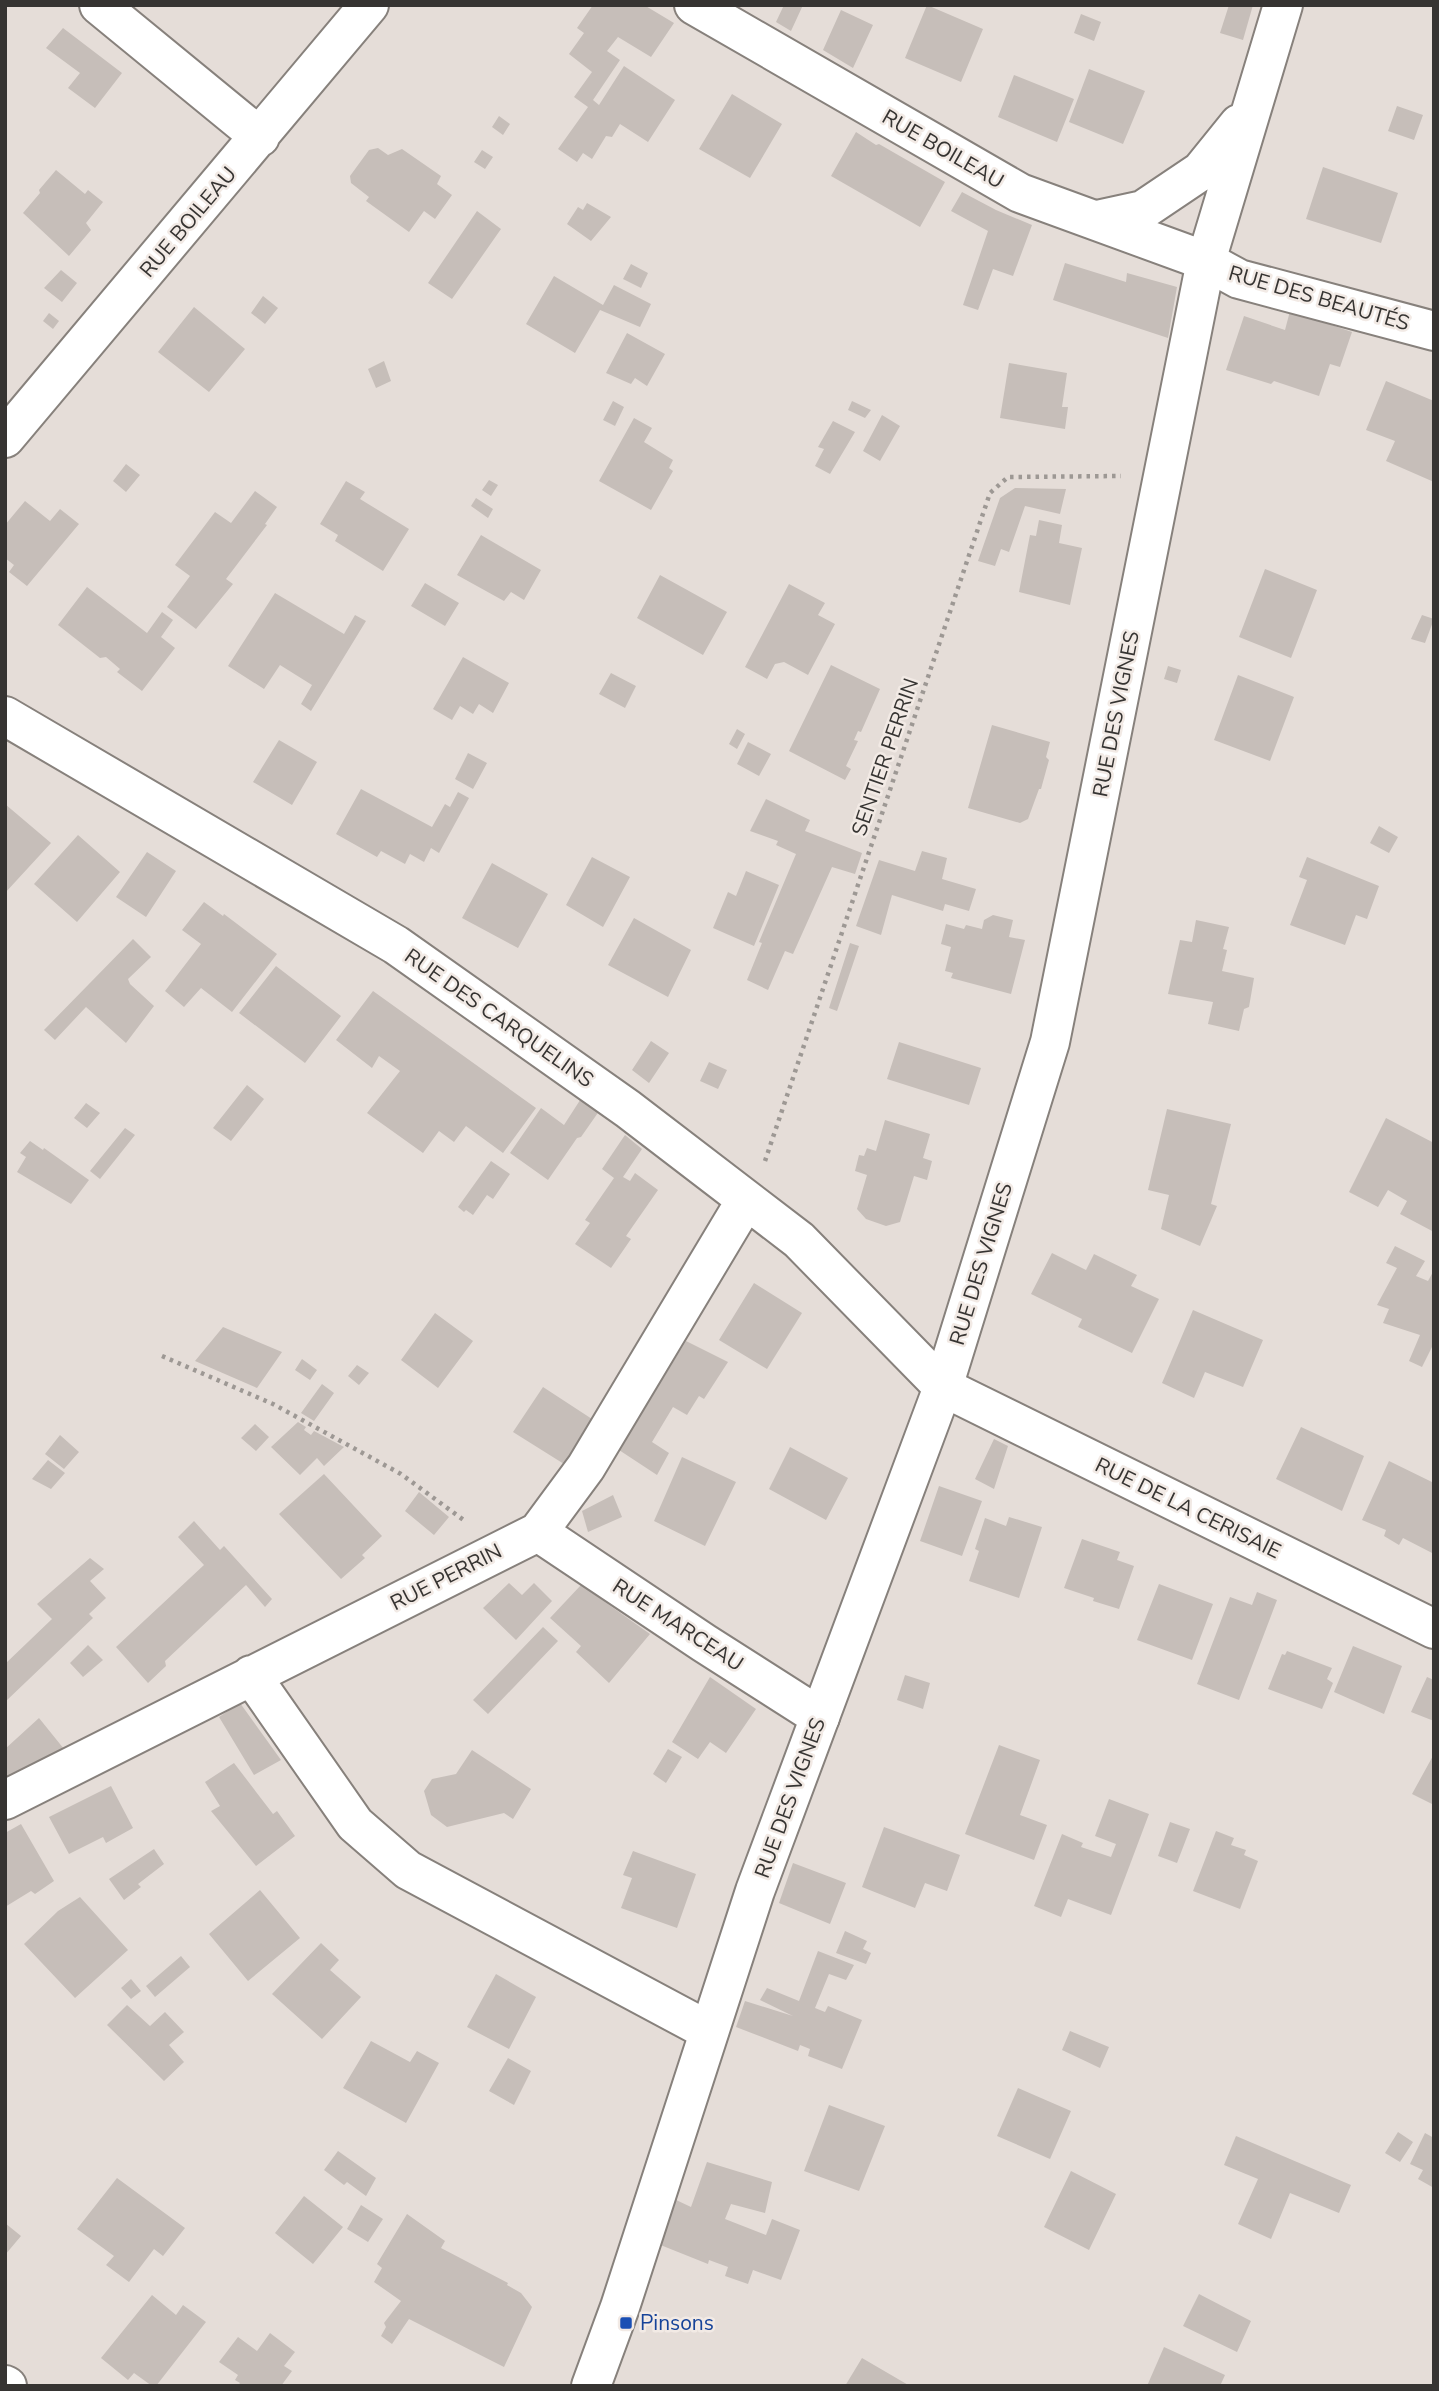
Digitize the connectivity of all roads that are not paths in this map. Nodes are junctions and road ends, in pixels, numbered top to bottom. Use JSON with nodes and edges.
{"nodes":[{"id":1,"x":99,"y":5,"type":"edge"},
{"id":2,"x":369,"y":5,"type":"edge"},
{"id":3,"x":694,"y":5,"type":"edge"},
{"id":4,"x":1283,"y":5,"type":"edge"},
{"id":5,"x":1251,"y":109,"type":"junction"},
{"id":6,"x":260,"y":137,"type":"junction"},
{"id":7,"x":1097,"y":220,"type":"junction"},
{"id":8,"x":1206,"y":261,"type":"junction"},
{"id":9,"x":1434,"y":331,"type":"edge"},
{"id":10,"x":5,"y":438,"type":"edge"},
{"id":11,"x":5,"y":716,"type":"edge"},
{"id":12,"x":746,"y":1200,"type":"junction"},
{"id":13,"x":943,"y":1387,"type":"junction"},
{"id":14,"x":538,"y":1532,"type":"junction"},
{"id":15,"x":1434,"y":1629,"type":"edge"},
{"id":16,"x":251,"y":1675,"type":"junction"},
{"id":17,"x":820,"y":1717,"type":"junction"},
{"id":18,"x":5,"y":1800,"type":"edge"},
{"id":19,"x":709,"y":2031,"type":"junction"},
{"id":20,"x":591,"y":2386,"type":"edge"}],
"edges":[{"from":1,"to":6,"type":"street"},
{"from":2,"to":6,"type":"street","name":"RUE BOILEAU"},
{"from":3,"to":7,"type":"street","name":"RUE BOILEAU"},
{"from":4,"to":5,"type":"street","name":"RUE DES VIGNES"},
{"from":5,"to":7,"type":"street","name":"RUE DES VIGNES"},
{"from":5,"to":8,"type":"street","name":"RUE DES VIGNES"},
{"from":6,"to":10,"type":"street","name":"RUE BOILEAU"},
{"from":7,"to":8,"type":"street","name":"RUE BOILEAU"},
{"from":8,"to":9,"type":"street","name":"RUE DES BEAUTÉS"},
{"from":8,"to":13,"type":"street","name":"RUE DES VIGNES"},
{"from":11,"to":12,"type":"street","name":"RUE DES CARQUELINS"},
{"from":12,"to":13,"type":"street","name":"RUE DES CARQUELINS"},
{"from":12,"to":14,"type":"street","name":"RUE PERRIN"},
{"from":13,"to":15,"type":"street","name":"RUE DE LA CERISAIE"},
{"from":13,"to":17,"type":"street","name":"RUE DES VIGNES"},
{"from":14,"to":16,"type":"street","name":"RUE PERRIN"},
{"from":14,"to":17,"type":"street","name":"RUE MARCEAU"},
{"from":16,"to":18,"type":"street","name":"RUE PERRIN"},
{"from":16,"to":19,"type":"street"},
{"from":17,"to":19,"type":"street","name":"RUE DES VIGNES"},
{"from":19,"to":20,"type":"street","name":"RUE DES VIGNES"}]}
